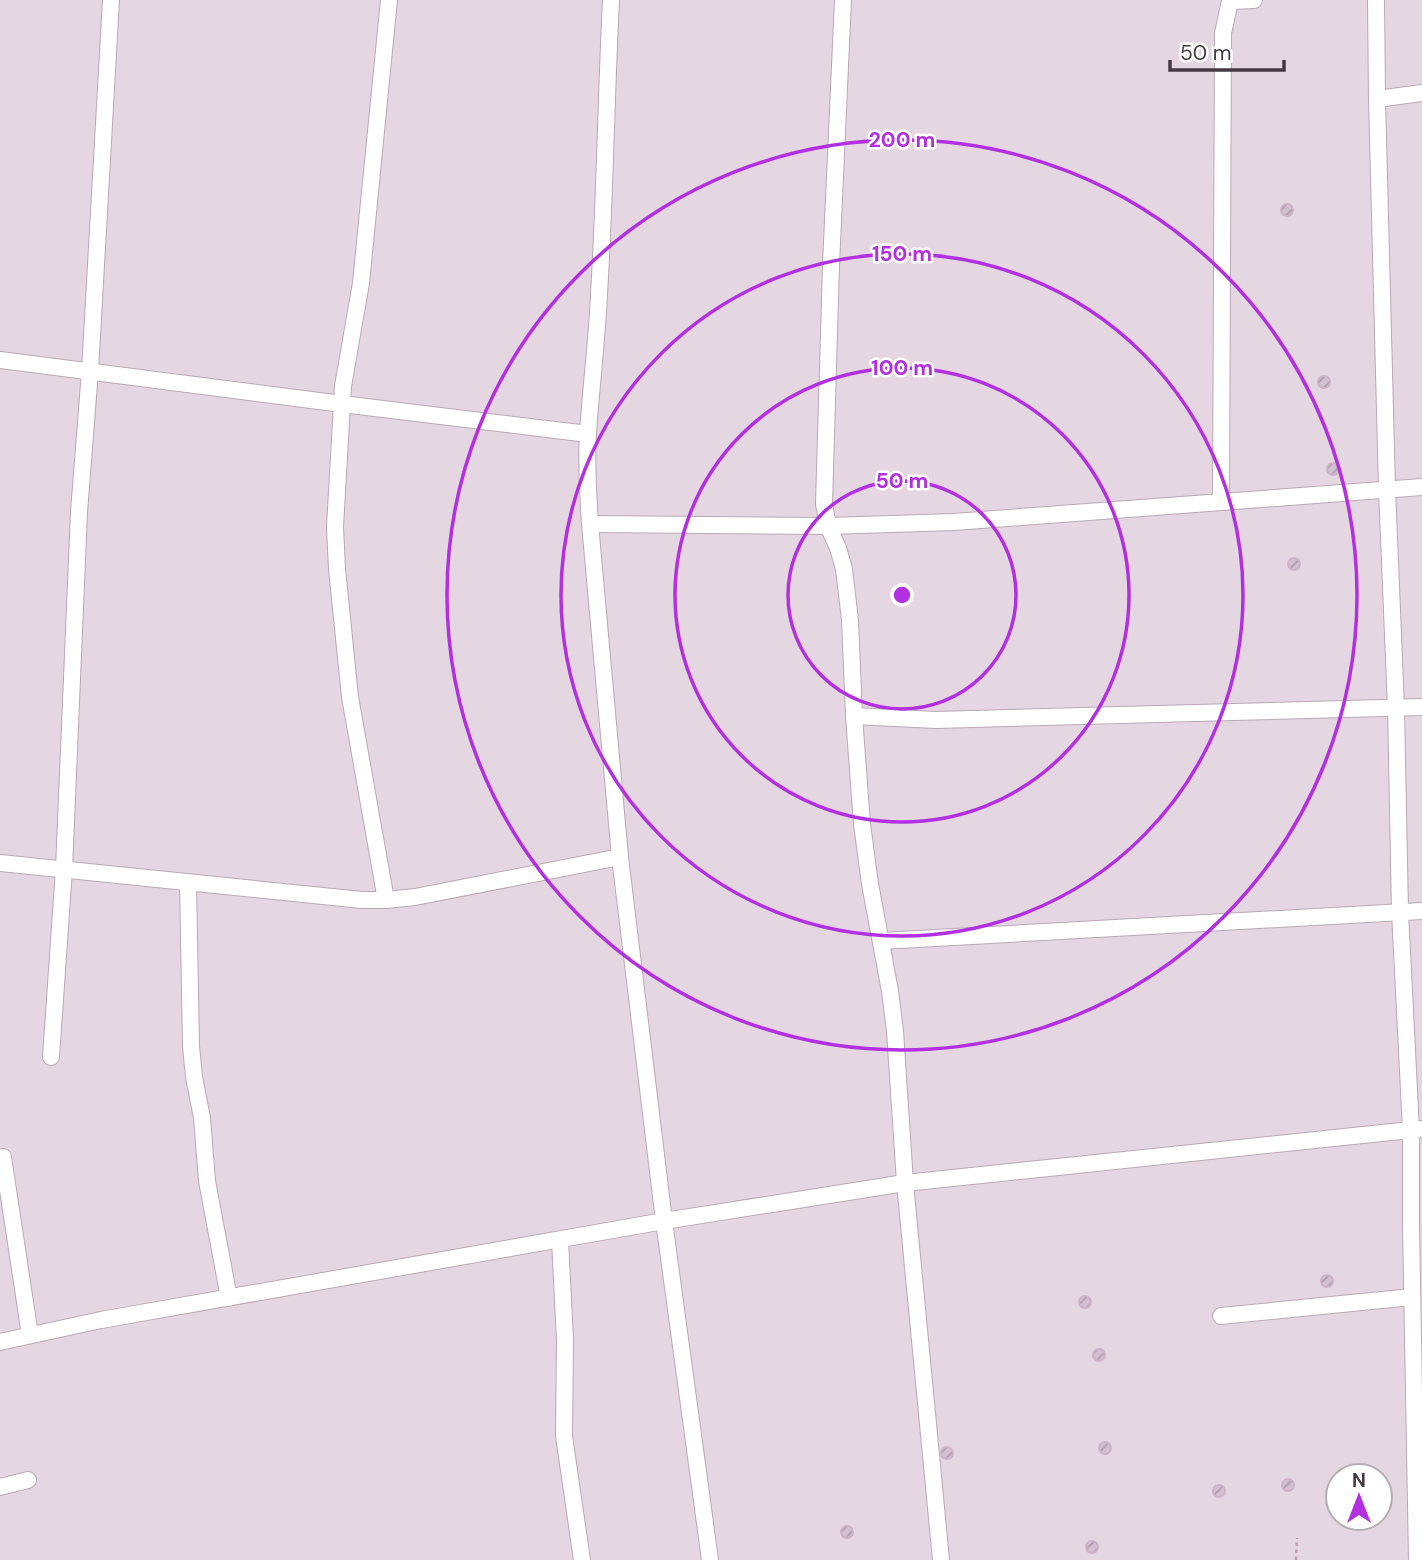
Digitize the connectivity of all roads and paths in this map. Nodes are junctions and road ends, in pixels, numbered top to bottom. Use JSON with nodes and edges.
{"nodes":[{"id":1,"x":111,"y":0,"type":"edge"},
{"id":2,"x":389,"y":0,"type":"edge"},
{"id":3,"x":611,"y":0,"type":"edge"},
{"id":4,"x":843,"y":0,"type":"edge"},
{"id":5,"x":1255,"y":0,"type":"edge"},
{"id":6,"x":1376,"y":0,"type":"edge"},
{"id":7,"x":1422,"y":93,"type":"edge"},
{"id":8,"x":1377,"y":99,"type":"junction"},
{"id":9,"x":0,"y":360,"type":"edge"},
{"id":10,"x":90,"y":371,"type":"junction"},
{"id":11,"x":342,"y":404,"type":"junction"},
{"id":12,"x":588,"y":434,"type":"junction"},
{"id":13,"x":1422,"y":486,"type":"edge"},
{"id":14,"x":1387,"y":489,"type":"junction"},
{"id":15,"x":1221,"y":501,"type":"junction"},
{"id":16,"x":590,"y":524,"type":"junction"},
{"id":17,"x":828,"y":526,"type":"junction"},
{"id":18,"x":1422,"y":707,"type":"edge"},
{"id":19,"x":1396,"y":708,"type":"junction"},
{"id":20,"x":854,"y":716,"type":"junction"},
{"id":21,"x":620,"y":857,"type":"junction"},
{"id":22,"x":0,"y":863,"type":"edge"},
{"id":23,"x":64,"y":870,"type":"junction"},
{"id":24,"x":188,"y":883,"type":"junction"},
{"id":25,"x":386,"y":900,"type":"junction"},
{"id":26,"x":1422,"y":911,"type":"edge"},
{"id":27,"x":1401,"y":912,"type":"junction"},
{"id":28,"x":881,"y":941,"type":"junction"},
{"id":29,"x":51,"y":1057,"type":"dead end"},
{"id":30,"x":1417,"y":1130,"type":"edge"},
{"id":31,"x":3,"y":1157,"type":"dead end"},
{"id":32,"x":905,"y":1183,"type":"junction"},
{"id":33,"x":664,"y":1221,"type":"junction"},
{"id":34,"x":559,"y":1240,"type":"junction"},
{"id":35,"x":1412,"y":1297,"type":"junction"},
{"id":36,"x":229,"y":1298,"type":"junction"},
{"id":37,"x":1221,"y":1316,"type":"dead end"},
{"id":38,"x":30,"y":1335,"type":"junction"},
{"id":39,"x":0,"y":1342,"type":"edge"},
{"id":40,"x":28,"y":1480,"type":"dead end"},
{"id":41,"x":0,"y":1487,"type":"edge"},
{"id":42,"x":1297,"y":1538,"type":"dead end"},
{"id":43,"x":582,"y":1560,"type":"edge"},
{"id":44,"x":710,"y":1560,"type":"edge"},
{"id":45,"x":941,"y":1560,"type":"edge"},
{"id":46,"x":1296,"y":1560,"type":"edge"},
{"id":47,"x":1417,"y":1560,"type":"edge"}],
"edges":[{"from":1,"to":10,"type":"street"},
{"from":2,"to":11,"type":"street"},
{"from":3,"to":12,"type":"street"},
{"from":4,"to":17,"type":"street"},
{"from":5,"to":15,"type":"street"},
{"from":6,"to":8,"type":"street"},
{"from":7,"to":8,"type":"street"},
{"from":8,"to":14,"type":"street"},
{"from":9,"to":10,"type":"street"},
{"from":10,"to":11,"type":"street"},
{"from":10,"to":23,"type":"street"},
{"from":11,"to":12,"type":"street"},
{"from":11,"to":25,"type":"street"},
{"from":12,"to":16,"type":"street"},
{"from":13,"to":14,"type":"street"},
{"from":14,"to":15,"type":"street"},
{"from":14,"to":19,"type":"street"},
{"from":15,"to":17,"type":"street"},
{"from":16,"to":17,"type":"street"},
{"from":16,"to":21,"type":"street"},
{"from":17,"to":20,"type":"street"},
{"from":18,"to":19,"type":"street"},
{"from":19,"to":20,"type":"street"},
{"from":19,"to":27,"type":"street"},
{"from":20,"to":28,"type":"street"},
{"from":21,"to":25,"type":"street"},
{"from":21,"to":33,"type":"street"},
{"from":22,"to":23,"type":"street"},
{"from":23,"to":24,"type":"street"},
{"from":23,"to":29,"type":"street"},
{"from":24,"to":25,"type":"street"},
{"from":24,"to":36,"type":"street"},
{"from":26,"to":27,"type":"street"},
{"from":27,"to":28,"type":"street"},
{"from":27,"to":30,"type":"street"},
{"from":28,"to":32,"type":"street"},
{"from":30,"to":32,"type":"street"},
{"from":30,"to":35,"type":"street"},
{"from":31,"to":38,"type":"street"},
{"from":32,"to":33,"type":"street"},
{"from":32,"to":45,"type":"street"},
{"from":33,"to":34,"type":"street"},
{"from":33,"to":44,"type":"street"},
{"from":34,"to":36,"type":"street"},
{"from":34,"to":43,"type":"street"},
{"from":35,"to":37,"type":"street"},
{"from":35,"to":47,"type":"street"},
{"from":36,"to":38,"type":"street"},
{"from":38,"to":39,"type":"street"},
{"from":40,"to":41,"type":"street"},
{"from":42,"to":46,"type":"path"}]}
